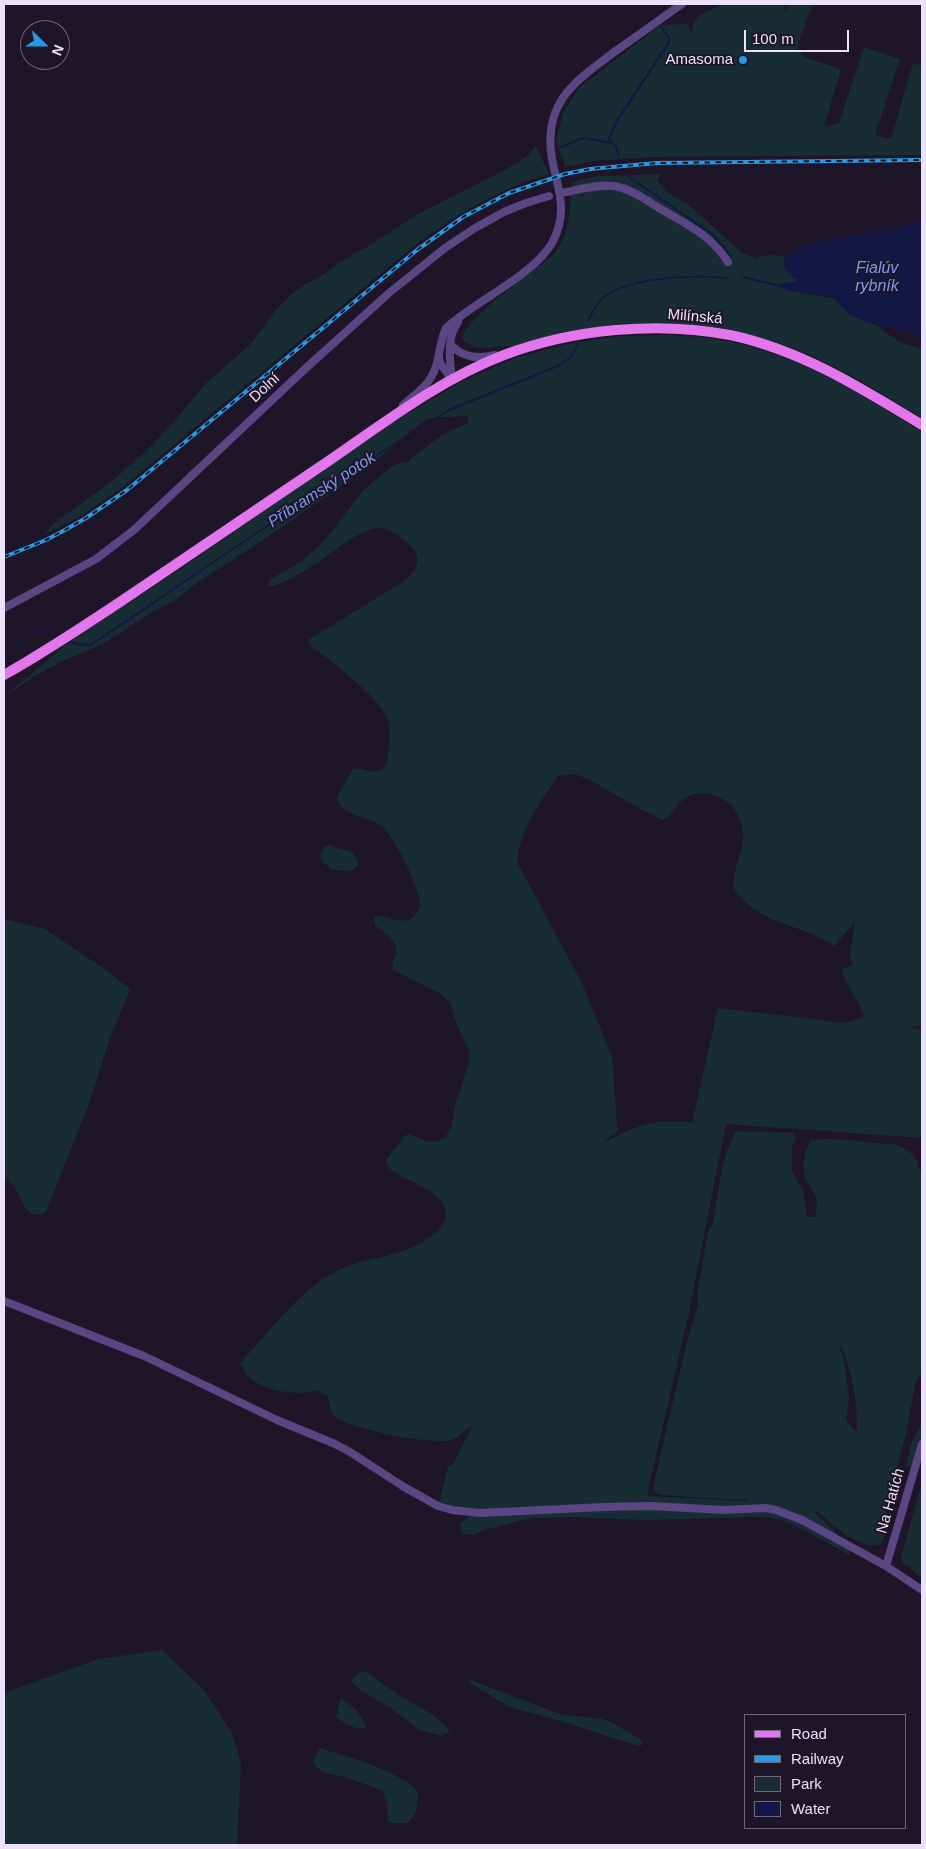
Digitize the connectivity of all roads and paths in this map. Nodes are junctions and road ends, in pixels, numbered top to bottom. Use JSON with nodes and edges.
{"nodes":[{"id":1,"x":677,"y":5,"type":"edge"},
{"id":2,"x":560,"y":191,"type":"junction"},
{"id":3,"x":549,"y":196,"type":"dead end"},
{"id":4,"x":728,"y":262,"type":"dead end"},
{"id":5,"x":464,"y":314,"type":"junction"},
{"id":6,"x":450,"y":344,"type":"junction"},
{"id":7,"x":516,"y":351,"type":"junction"},
{"id":8,"x":439,"y":352,"type":"junction"},
{"id":9,"x":452,"y":380,"type":"junction"},
{"id":10,"x":386,"y":422,"type":"junction"},
{"id":11,"x":922,"y":425,"type":"edge"},
{"id":12,"x":4,"y":608,"type":"edge"},
{"id":13,"x":4,"y":675,"type":"edge"},
{"id":14,"x":4,"y":1301,"type":"edge"},
{"id":15,"x":922,"y":1444,"type":"edge"},
{"id":16,"x":886,"y":1566,"type":"junction"},
{"id":17,"x":922,"y":1590,"type":"edge"}],
"edges":[{"from":1,"to":2,"type":"street"},
{"from":2,"to":4,"type":"street"},
{"from":2,"to":5,"type":"street"},
{"from":3,"to":12,"type":"street","name":"Dolní"},
{"from":5,"to":6,"type":"street"},
{"from":5,"to":8,"type":"street"},
{"from":6,"to":7,"type":"street"},
{"from":6,"to":9,"type":"street"},
{"from":7,"to":9,"type":"main road","name":"Milínská"},
{"from":7,"to":11,"type":"main road","name":"Milínská"},
{"from":8,"to":9,"type":"street"},
{"from":8,"to":10,"type":"street"},
{"from":9,"to":10,"type":"main road","name":"Milínská"},
{"from":10,"to":13,"type":"main road","name":"Milínská"},
{"from":14,"to":16,"type":"street"},
{"from":15,"to":16,"type":"street","name":"Na Hatích"},
{"from":16,"to":17,"type":"street"}]}
